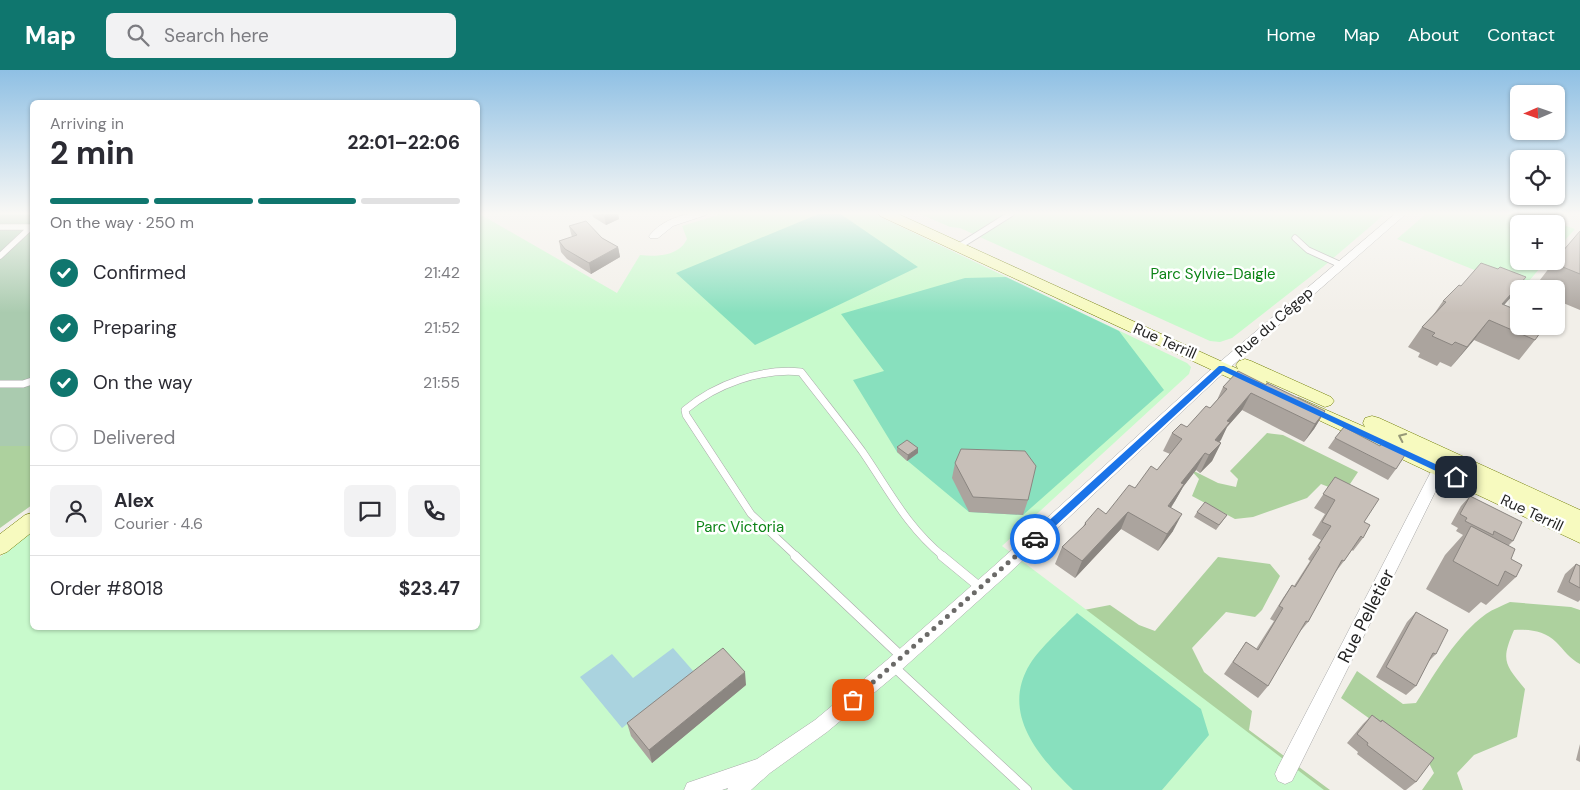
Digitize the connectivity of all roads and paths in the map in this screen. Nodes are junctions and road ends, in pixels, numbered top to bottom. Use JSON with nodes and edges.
{"nodes":[{"id":1,"x":10,"y":247,"type":"edge"},
{"id":2,"x":969,"y":247,"type":"edge"},
{"id":3,"x":1304,"y":247,"type":"edge"},
{"id":4,"x":1362,"y":247,"type":"edge"},
{"id":5,"x":0,"y":256,"type":"edge"},
{"id":6,"x":1341,"y":265,"type":"junction"},
{"id":7,"x":1227,"y":363,"type":"junction"},
{"id":8,"x":30,"y":382,"type":"edge"},
{"id":9,"x":0,"y":384,"type":"edge"},
{"id":10,"x":1443,"y":463,"type":"junction"},
{"id":11,"x":1580,"y":519,"type":"edge"},
{"id":12,"x":30,"y":523,"type":"edge"},
{"id":13,"x":1580,"y":535,"type":"edge"},
{"id":14,"x":0,"y":546,"type":"edge"},
{"id":15,"x":981,"y":588,"type":"junction"},
{"id":16,"x":898,"y":662,"type":"junction"},
{"id":17,"x":763,"y":766,"type":"junction"},
{"id":18,"x":1285,"y":774,"type":"dead end"},
{"id":19,"x":694,"y":790,"type":"edge"},
{"id":20,"x":737,"y":790,"type":"edge"},
{"id":21,"x":1027,"y":790,"type":"edge"}],
"edges":[{"from":1,"to":5,"type":"lane"},
{"from":2,"to":7,"type":"street","name":"Rue Terrill"},
{"from":3,"to":6,"type":"lane"},
{"from":4,"to":6,"type":"street","name":"Rue du Cégep"},
{"from":6,"to":7,"type":"street","name":"Rue du Cégep"},
{"from":7,"to":10,"type":"street","name":"Rue Terrill"},
{"from":7,"to":15,"type":"street","name":"Rue du Cégep"},
{"from":8,"to":9,"type":"lane"},
{"from":10,"to":11,"type":"street","name":"Rue Terrill"},
{"from":10,"to":13,"type":"street","name":"Rue Terrill"},
{"from":10,"to":18,"type":"street","name":"Rue Pelletier"},
{"from":12,"to":14,"type":"street"},
{"from":15,"to":16,"type":"street","name":"Rue du Cégep"},
{"from":15,"to":16,"type":"lane"},
{"from":16,"to":17,"type":"street","name":"Rue du Cégep"},
{"from":16,"to":21,"type":"lane"},
{"from":17,"to":19,"type":"street","name":"Rue du Cégep"},
{"from":17,"to":20,"type":"street","name":"Rue du Cégep"}]}
